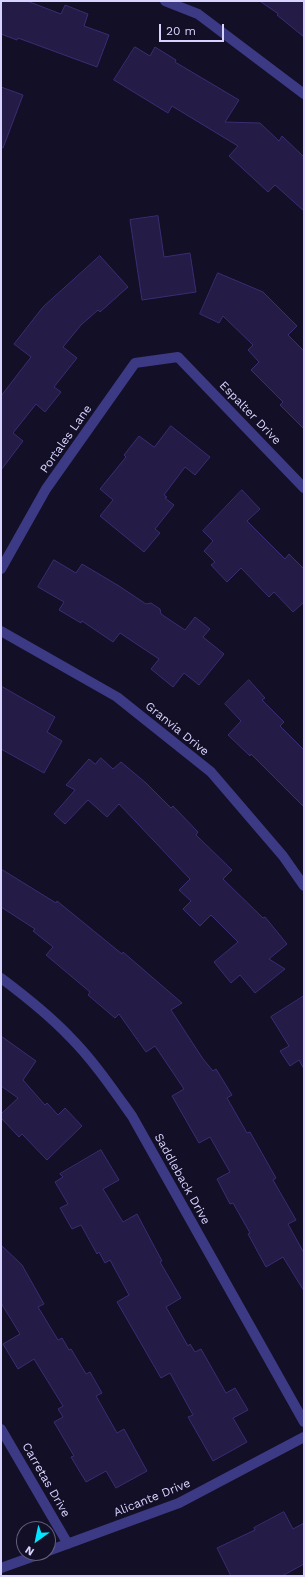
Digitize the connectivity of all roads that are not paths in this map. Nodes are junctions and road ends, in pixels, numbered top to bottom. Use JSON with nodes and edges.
{"nodes":[{"id":1,"x":165,"y":1,"type":"edge"},
{"id":2,"x":304,"y":94,"type":"edge"},
{"id":3,"x":178,"y":357,"type":"joint"},
{"id":4,"x":304,"y":488,"type":"edge"},
{"id":5,"x":1,"y":570,"type":"edge"},
{"id":6,"x":1,"y":631,"type":"edge"},
{"id":7,"x":304,"y":886,"type":"edge"},
{"id":8,"x":1,"y":978,"type":"edge"},
{"id":9,"x":304,"y":1422,"type":"edge"},
{"id":10,"x":1,"y":1429,"type":"edge"},
{"id":11,"x":304,"y":1436,"type":"edge"},
{"id":12,"x":68,"y":1544,"type":"junction"},
{"id":13,"x":56,"y":1548,"type":"edge"},
{"id":14,"x":21,"y":1561,"type":"edge"},
{"id":15,"x":1,"y":1568,"type":"edge"}],
"edges":[{"from":1,"to":2,"type":"street"},
{"from":3,"to":4,"type":"street","name":"Espalter Drive"},
{"from":3,"to":5,"type":"street","name":"Portales Lane"},
{"from":6,"to":7,"type":"street","name":"Granvia Drive"},
{"from":8,"to":9,"type":"street","name":"Saddleback Drive"},
{"from":10,"to":12,"type":"street","name":"Carretas Drive"},
{"from":11,"to":12,"type":"street","name":"Alicante Drive"},
{"from":12,"to":13,"type":"street","name":"Alicante Drive"},
{"from":14,"to":15,"type":"street"}]}
